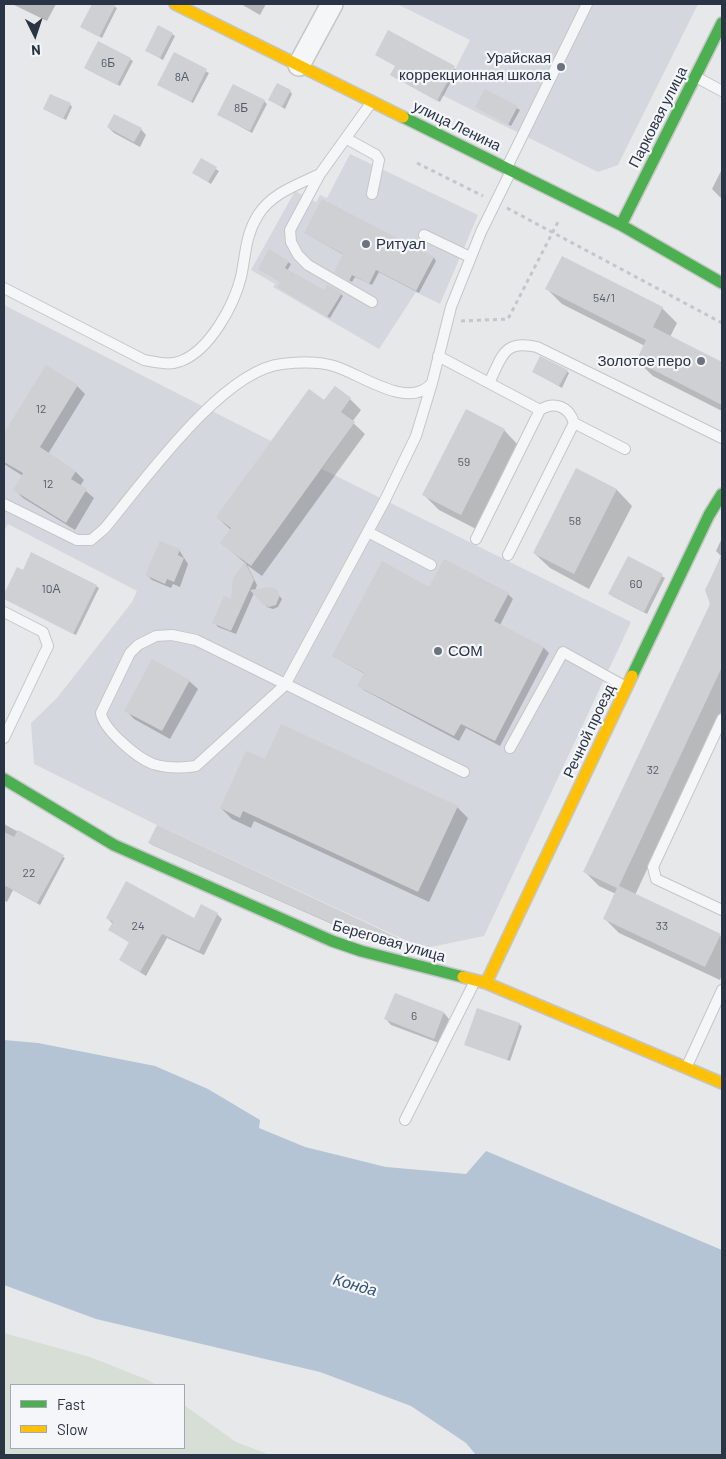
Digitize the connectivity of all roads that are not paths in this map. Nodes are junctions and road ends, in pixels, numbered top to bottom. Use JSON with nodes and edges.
{"nodes":[{"id":1,"x":175,"y":4,"type":"edge"},
{"id":2,"x":332,"y":4,"type":"edge"},
{"id":3,"x":587,"y":4,"type":"edge"},
{"id":4,"x":722,"y":23,"type":"edge"},
{"id":5,"x":298,"y":65,"type":"junction"},
{"id":6,"x":695,"y":77,"type":"junction"},
{"id":7,"x":722,"y":91,"type":"edge"},
{"id":8,"x":372,"y":102,"type":"junction"},
{"id":9,"x":347,"y":139,"type":"junction"},
{"id":10,"x":509,"y":168,"type":"junction"},
{"id":11,"x":320,"y":174,"type":"junction"},
{"id":12,"x":372,"y":194,"type":"dead end"},
{"id":13,"x":621,"y":224,"type":"junction"},
{"id":14,"x":424,"y":235,"type":"dead end"},
{"id":15,"x":470,"y":257,"type":"junction"},
{"id":16,"x":722,"y":283,"type":"edge"},
{"id":17,"x":4,"y":288,"type":"edge"},
{"id":18,"x":372,"y":302,"type":"dead end"},
{"id":19,"x":438,"y":356,"type":"junction"},
{"id":20,"x":432,"y":383,"type":"junction"},
{"id":21,"x":489,"y":383,"type":"junction"},
{"id":22,"x":540,"y":410,"type":"junction"},
{"id":23,"x":574,"y":422,"type":"junction"},
{"id":24,"x":722,"y":438,"type":"edge"},
{"id":25,"x":625,"y":449,"type":"dead end"},
{"id":26,"x":722,"y":494,"type":"edge"},
{"id":27,"x":4,"y":504,"type":"edge"},
{"id":28,"x":368,"y":532,"type":"junction"},
{"id":29,"x":476,"y":538,"type":"dead end"},
{"id":30,"x":508,"y":555,"type":"dead end"},
{"id":31,"x":430,"y":565,"type":"dead end"},
{"id":32,"x":4,"y":612,"type":"edge"},
{"id":33,"x":285,"y":684,"type":"junction"},
{"id":34,"x":627,"y":687,"type":"junction"},
{"id":35,"x":722,"y":719,"type":"edge"},
{"id":36,"x":4,"y":738,"type":"edge"},
{"id":37,"x":510,"y":748,"type":"dead end"},
{"id":38,"x":464,"y":772,"type":"dead end"},
{"id":39,"x":4,"y":779,"type":"edge"},
{"id":40,"x":722,"y":910,"type":"edge"},
{"id":41,"x":480,"y":982,"type":"junction"},
{"id":42,"x":722,"y":990,"type":"edge"},
{"id":43,"x":686,"y":1067,"type":"junction"},
{"id":44,"x":722,"y":1083,"type":"edge"},
{"id":45,"x":405,"y":1120,"type":"dead end"}],
"edges":[{"from":1,"to":5,"type":"street","name":"улица Ленина"},
{"from":2,"to":5,"type":"street"},
{"from":3,"to":10,"type":"lane"},
{"from":4,"to":6,"type":"street","name":"Парковая улица"},
{"from":5,"to":8,"type":"street","name":"улица Ленина"},
{"from":6,"to":7,"type":"lane"},
{"from":6,"to":13,"type":"street","name":"Парковая улица"},
{"from":8,"to":9,"type":"lane"},
{"from":8,"to":10,"type":"street","name":"улица Ленина"},
{"from":9,"to":11,"type":"lane"},
{"from":9,"to":12,"type":"lane"},
{"from":10,"to":13,"type":"street","name":"улица Ленина"},
{"from":10,"to":15,"type":"lane"},
{"from":11,"to":17,"type":"lane"},
{"from":11,"to":18,"type":"lane"},
{"from":13,"to":16,"type":"street","name":"улица Ленина"},
{"from":14,"to":15,"type":"lane"},
{"from":15,"to":19,"type":"lane"},
{"from":19,"to":20,"type":"lane"},
{"from":19,"to":21,"type":"lane"},
{"from":20,"to":27,"type":"lane"},
{"from":20,"to":28,"type":"lane"},
{"from":21,"to":22,"type":"lane"},
{"from":21,"to":24,"type":"lane"},
{"from":22,"to":23,"type":"lane"},
{"from":22,"to":29,"type":"lane"},
{"from":23,"to":25,"type":"lane"},
{"from":23,"to":30,"type":"lane"},
{"from":26,"to":34,"type":"street","name":"Речной проезд"},
{"from":28,"to":31,"type":"lane"},
{"from":28,"to":33,"type":"lane"},
{"from":32,"to":36,"type":"lane"},
{"from":33,"to":33,"type":"lane"},
{"from":33,"to":38,"type":"lane"},
{"from":34,"to":37,"type":"lane"},
{"from":34,"to":41,"type":"street","name":"Речной проезд"},
{"from":35,"to":40,"type":"lane"},
{"from":39,"to":41,"type":"street","name":"Береговая улица"},
{"from":41,"to":43,"type":"street","name":"Береговая улица"},
{"from":41,"to":45,"type":"lane"},
{"from":42,"to":43,"type":"lane"},
{"from":43,"to":44,"type":"street","name":"Береговая улица"}]}
